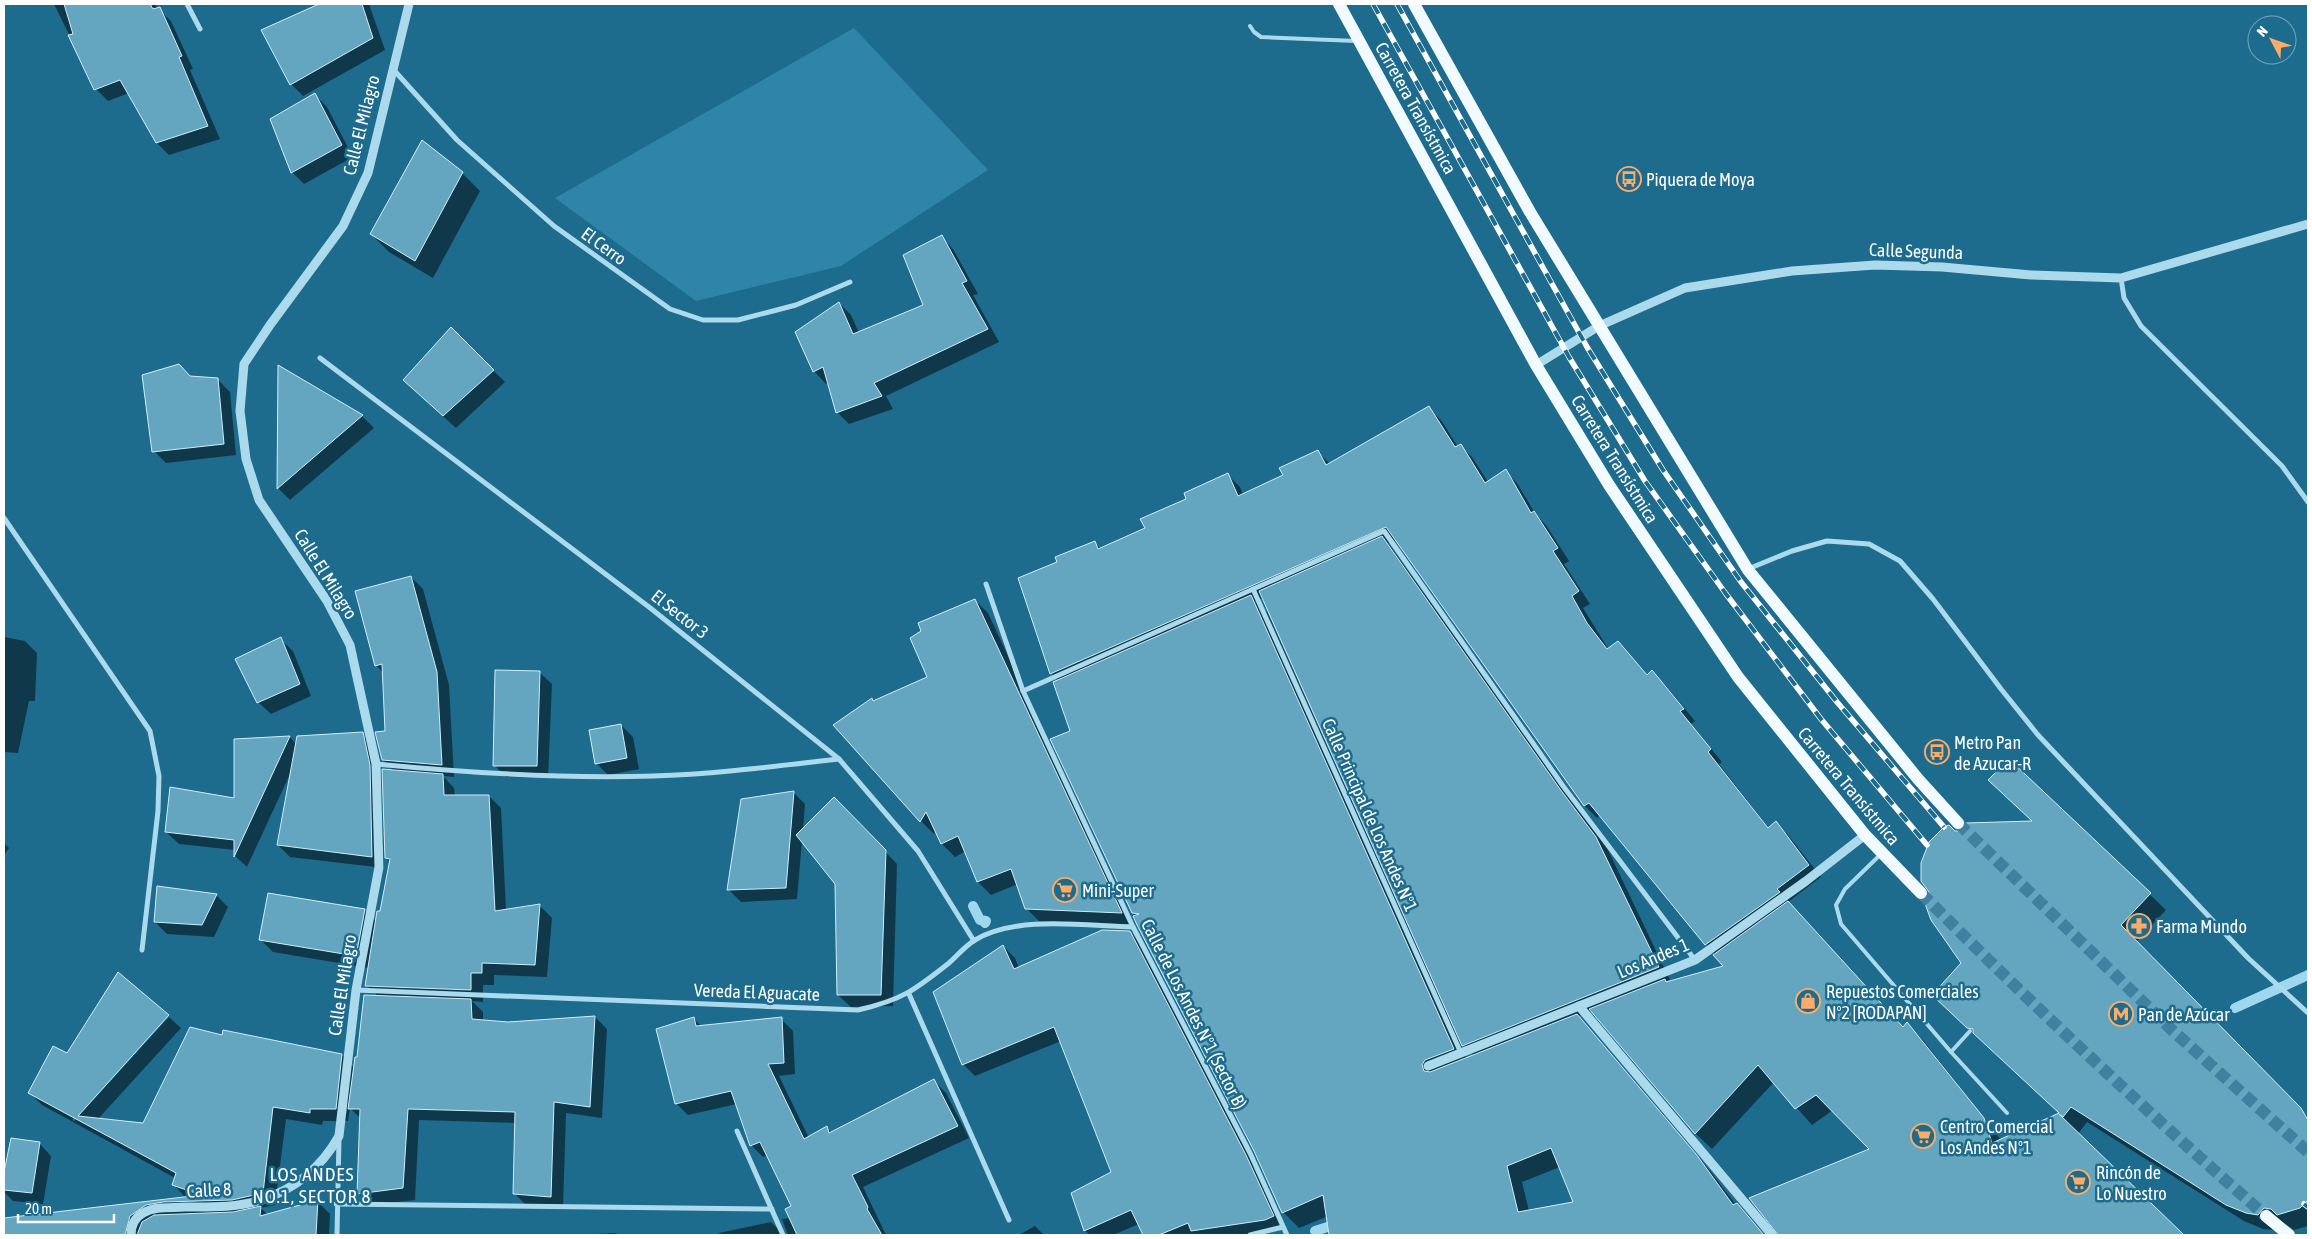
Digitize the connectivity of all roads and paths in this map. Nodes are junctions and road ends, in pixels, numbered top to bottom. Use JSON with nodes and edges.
{"nodes":[{"id":1,"x":186,"y":4,"type":"edge"},
{"id":2,"x":409,"y":4,"type":"edge"},
{"id":3,"x":1339,"y":4,"type":"edge"},
{"id":4,"x":1414,"y":4,"type":"edge"},
{"id":5,"x":1250,"y":26,"type":"dead end"},
{"id":6,"x":200,"y":29,"type":"dead end"},
{"id":7,"x":1360,"y":42,"type":"junction"},
{"id":8,"x":392,"y":68,"type":"junction"},
{"id":9,"x":2308,"y":224,"type":"edge"},
{"id":10,"x":2121,"y":278,"type":"junction"},
{"id":11,"x":850,"y":282,"type":"dead end"},
{"id":12,"x":1599,"y":326,"type":"junction"},
{"id":13,"x":320,"y":358,"type":"dead end"},
{"id":14,"x":1536,"y":365,"type":"junction"},
{"id":15,"x":2308,"y":502,"type":"edge"},
{"id":16,"x":4,"y":518,"type":"edge"},
{"id":17,"x":1748,"y":570,"type":"junction"},
{"id":18,"x":986,"y":584,"type":"dead end"},
{"id":19,"x":1253,"y":588,"type":"junction"},
{"id":20,"x":1023,"y":691,"type":"junction"},
{"id":21,"x":839,"y":759,"type":"junction"},
{"id":22,"x":376,"y":764,"type":"junction"},
{"id":23,"x":1958,"y":823,"type":"tunnel mouth"},
{"id":24,"x":1865,"y":835,"type":"junction"},
{"id":25,"x":1882,"y":853,"type":"junction"},
{"id":26,"x":1921,"y":893,"type":"tunnel mouth"},
{"id":27,"x":1133,"y":926,"type":"junction"},
{"id":28,"x":974,"y":940,"type":"junction"},
{"id":29,"x":142,"y":950,"type":"dead end"},
{"id":30,"x":1695,"y":960,"type":"junction"},
{"id":31,"x":356,"y":990,"type":"junction"},
{"id":32,"x":909,"y":994,"type":"junction"},
{"id":33,"x":1579,"y":1006,"type":"junction"},
{"id":34,"x":2308,"y":1013,"type":"edge"},
{"id":35,"x":1970,"y":1031,"type":"dead end"},
{"id":36,"x":1951,"y":1052,"type":"junction"},
{"id":37,"x":1461,"y":1053,"type":"junction"},
{"id":38,"x":1428,"y":1066,"type":"dead end"},
{"id":39,"x":2007,"y":1113,"type":"dead end"},
{"id":40,"x":737,"y":1131,"type":"dead end"},
{"id":41,"x":339,"y":1136,"type":"junction"},
{"id":42,"x":336,"y":1204,"type":"junction"},
{"id":43,"x":772,"y":1209,"type":"junction"},
{"id":44,"x":2266,"y":1216,"type":"tunnel mouth"},
{"id":45,"x":1009,"y":1220,"type":"dead end"},
{"id":46,"x":1283,"y":1227,"type":"junction"},
{"id":47,"x":131,"y":1235,"type":"edge"},
{"id":48,"x":337,"y":1235,"type":"edge"},
{"id":49,"x":783,"y":1235,"type":"edge"},
{"id":50,"x":1250,"y":1235,"type":"edge"},
{"id":51,"x":1287,"y":1235,"type":"edge"},
{"id":52,"x":1772,"y":1235,"type":"edge"},
{"id":53,"x":2289,"y":1235,"type":"edge"}],
"edges":[{"from":1,"to":6,"type":"street"},
{"from":2,"to":8,"type":"street","name":"Calle El Milagro"},
{"from":3,"to":7,"type":"main road","name":"Carretera Transístmica"},
{"from":4,"to":12,"type":"main road"},
{"from":5,"to":7,"type":"lane"},
{"from":7,"to":14,"type":"main road","name":"Carretera Transístmica"},
{"from":8,"to":11,"type":"street","name":"El Cerro"},
{"from":8,"to":22,"type":"street","name":"Calle El Milagro"},
{"from":9,"to":10,"type":"street","name":"Calle Segunda"},
{"from":10,"to":12,"type":"street","name":"Calle Segunda"},
{"from":10,"to":15,"type":"street"},
{"from":12,"to":14,"type":"street","name":"Calle Segunda"},
{"from":12,"to":17,"type":"main road"},
{"from":13,"to":21,"type":"street","name":"El Sector 3"},
{"from":14,"to":24,"type":"main road","name":"Carretera Transístmica"},
{"from":16,"to":29,"type":"street"},
{"from":17,"to":23,"type":"main road"},
{"from":17,"to":34,"type":"street"},
{"from":18,"to":20,"type":"street","name":"Calle de Los Andes N°1 (Sector B)"},
{"from":19,"to":20,"type":"street"},
{"from":19,"to":30,"type":"street"},
{"from":19,"to":37,"type":"street","name":"Calle Principal de Los Andes N°1"},
{"from":20,"to":27,"type":"street","name":"Calle de Los Andes N°1 (Sector B)"},
{"from":21,"to":22,"type":"street"},
{"from":21,"to":28,"type":"street","name":"El Sector 3"},
{"from":22,"to":31,"type":"street","name":"Calle El Milagro"},
{"from":24,"to":25,"type":"main road","name":"Carretera Transístmica"},
{"from":24,"to":30,"type":"street","name":"Los Andes 1"},
{"from":25,"to":26,"type":"main road","name":"Carretera Transístmica"},
{"from":25,"to":36,"type":"lane"},
{"from":27,"to":28,"type":"street","name":"Vereda El Aguacate"},
{"from":27,"to":46,"type":"street","name":"Calle de Los Andes N°1 (Sector B)"},
{"from":28,"to":32,"type":"street","name":"Vereda El Aguacate"},
{"from":30,"to":33,"type":"street","name":"Los Andes 1"},
{"from":31,"to":32,"type":"street","name":"Vereda El Aguacate"},
{"from":31,"to":41,"type":"street","name":"Calle El Milagro"},
{"from":32,"to":45,"type":"street"},
{"from":33,"to":37,"type":"street","name":"Los Andes 1"},
{"from":33,"to":52,"type":"street"},
{"from":35,"to":36,"type":"lane"},
{"from":36,"to":39,"type":"lane"},
{"from":37,"to":38,"type":"street","name":"Los Andes 1"},
{"from":40,"to":43,"type":"street"},
{"from":41,"to":42,"type":"street","name":"Calle El Milagro"},
{"from":41,"to":47,"type":"street","name":"Calle 8"},
{"from":42,"to":43,"type":"street"},
{"from":42,"to":48,"type":"street","name":"Calle El Milagro"},
{"from":43,"to":49,"type":"street"},
{"from":44,"to":53,"type":"main road"},
{"from":46,"to":50,"type":"street"},
{"from":46,"to":51,"type":"street","name":"Calle de Los Andes N°1 (Sector B)"}]}
